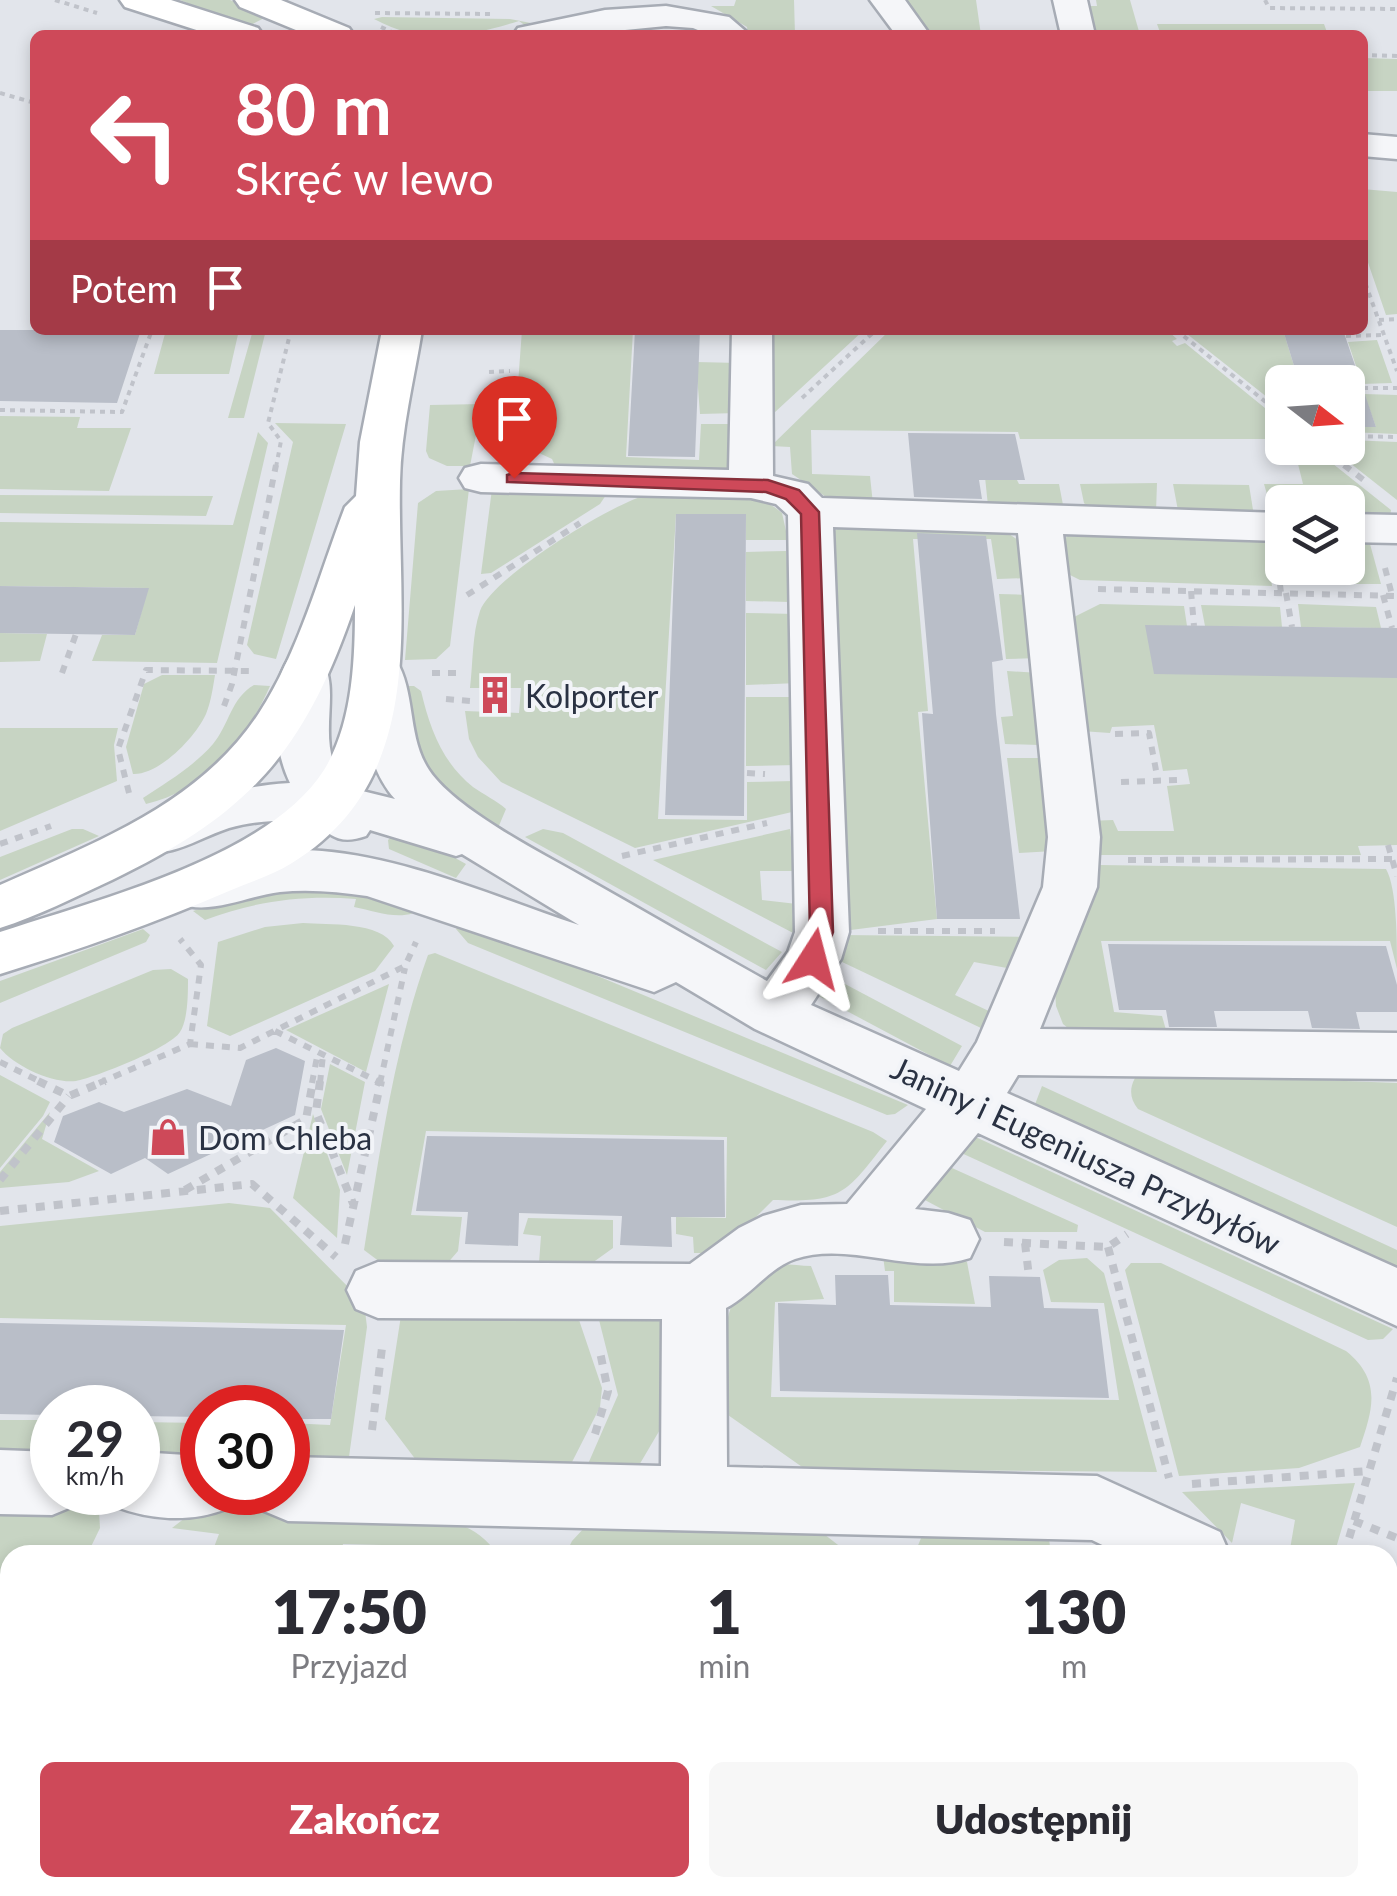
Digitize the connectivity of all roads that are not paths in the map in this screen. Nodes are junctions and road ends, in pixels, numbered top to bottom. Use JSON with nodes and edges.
{"nodes":[{"id":1,"x":137,"y":0,"type":"edge"},
{"id":2,"x":252,"y":0,"type":"edge"},
{"id":3,"x":887,"y":0,"type":"edge"},
{"id":4,"x":1070,"y":0,"type":"edge"},
{"id":5,"x":694,"y":9,"type":"edge"},
{"id":6,"x":519,"y":24,"type":"edge"},
{"id":7,"x":230,"y":30,"type":"edge"},
{"id":8,"x":326,"y":30,"type":"edge"},
{"id":9,"x":726,"y":30,"type":"edge"},
{"id":10,"x":911,"y":30,"type":"edge"},
{"id":11,"x":1077,"y":30,"type":"edge"},
{"id":12,"x":1368,"y":146,"type":"edge"},
{"id":13,"x":1397,"y":148,"type":"edge"},
{"id":14,"x":401,"y":335,"type":"edge"},
{"id":15,"x":752,"y":335,"type":"edge"},
{"id":16,"x":750,"y":465,"type":"junction"},
{"id":17,"x":378,"y":476,"type":"junction"},
{"id":18,"x":481,"y":478,"type":"dead end"},
{"id":19,"x":810,"y":512,"type":"junction"},
{"id":20,"x":1390,"y":512,"type":"edge"},
{"id":21,"x":1038,"y":520,"type":"junction"},
{"id":22,"x":1365,"y":522,"type":"edge"},
{"id":23,"x":1265,"y":527,"type":"edge"},
{"id":24,"x":305,"y":672,"type":"junction"},
{"id":25,"x":379,"y":672,"type":"junction"},
{"id":26,"x":329,"y":801,"type":"junction"},
{"id":27,"x":131,"y":820,"type":"junction"},
{"id":28,"x":496,"y":852,"type":"junction"},
{"id":29,"x":0,"y":908,"type":"edge"},
{"id":30,"x":435,"y":919,"type":"junction"},
{"id":31,"x":171,"y":921,"type":"junction"},
{"id":32,"x":0,"y":953,"type":"edge"},
{"id":33,"x":775,"y":1013,"type":"junction"},
{"id":34,"x":1002,"y":1052,"type":"junction"},
{"id":35,"x":1397,"y":1056,"type":"edge"},
{"id":36,"x":970,"y":1102,"type":"junction"},
{"id":37,"x":861,"y":1234,"type":"junction"},
{"id":38,"x":948,"y":1239,"type":"road end"},
{"id":39,"x":378,"y":1290,"type":"road end"},
{"id":40,"x":694,"y":1292,"type":"junction"},
{"id":41,"x":1397,"y":1298,"type":"edge"},
{"id":42,"x":0,"y":1482,"type":"edge"},
{"id":43,"x":30,"y":1483,"type":"edge"},
{"id":44,"x":310,"y":1490,"type":"edge"},
{"id":45,"x":694,"y":1499,"type":"junction"},
{"id":46,"x":1175,"y":1545,"type":"edge"}],
"edges":[{"from":1,"to":7,"type":"street"},
{"from":2,"to":8,"type":"street"},
{"from":3,"to":10,"type":"street"},
{"from":4,"to":11,"type":"street"},
{"from":5,"to":6,"type":"street"},
{"from":5,"to":9,"type":"street"},
{"from":12,"to":13,"type":"street"},
{"from":14,"to":17,"type":"street"},
{"from":15,"to":16,"type":"street"},
{"from":16,"to":18,"type":"street"},
{"from":16,"to":19,"type":"street"},
{"from":17,"to":24,"type":"street"},
{"from":17,"to":25,"type":"street"},
{"from":19,"to":21,"type":"street"},
{"from":19,"to":33,"type":"street"},
{"from":20,"to":22,"type":"street"},
{"from":21,"to":23,"type":"street"},
{"from":21,"to":34,"type":"street"},
{"from":24,"to":26,"type":"street","name":"Janiny i Eugeniusza Przybyłów"},
{"from":24,"to":27,"type":"street"},
{"from":25,"to":26,"type":"street"},
{"from":25,"to":28,"type":"street","name":"Janiny i Eugeniusza Przybyłów"},
{"from":26,"to":27,"type":"street","name":"Janiny i Eugeniusza Przybyłów"},
{"from":26,"to":28,"type":"street","name":"Janiny i Eugeniusza Przybyłów"},
{"from":26,"to":30,"type":"street","name":"Janiny i Eugeniusza Przybyłów"},
{"from":26,"to":31,"type":"street"},
{"from":27,"to":29,"type":"street"},
{"from":28,"to":33,"type":"street","name":"Janiny i Eugeniusza Przybyłów"},
{"from":30,"to":31,"type":"street","name":"Janiny i Eugeniusza Przybyłów"},
{"from":30,"to":33,"type":"street","name":"Janiny i Eugeniusza Przybyłów"},
{"from":31,"to":32,"type":"street"},
{"from":33,"to":36,"type":"street","name":"Janiny i Eugeniusza Przybyłów"},
{"from":34,"to":35,"type":"street"},
{"from":34,"to":36,"type":"street"},
{"from":36,"to":37,"type":"street"},
{"from":36,"to":41,"type":"street","name":"Janiny i Eugeniusza Przybyłów"},
{"from":37,"to":38,"type":"street"},
{"from":37,"to":40,"type":"street"},
{"from":39,"to":40,"type":"street"},
{"from":40,"to":45,"type":"street"},
{"from":42,"to":43,"type":"street"},
{"from":44,"to":45,"type":"street"},
{"from":45,"to":46,"type":"street"}]}
